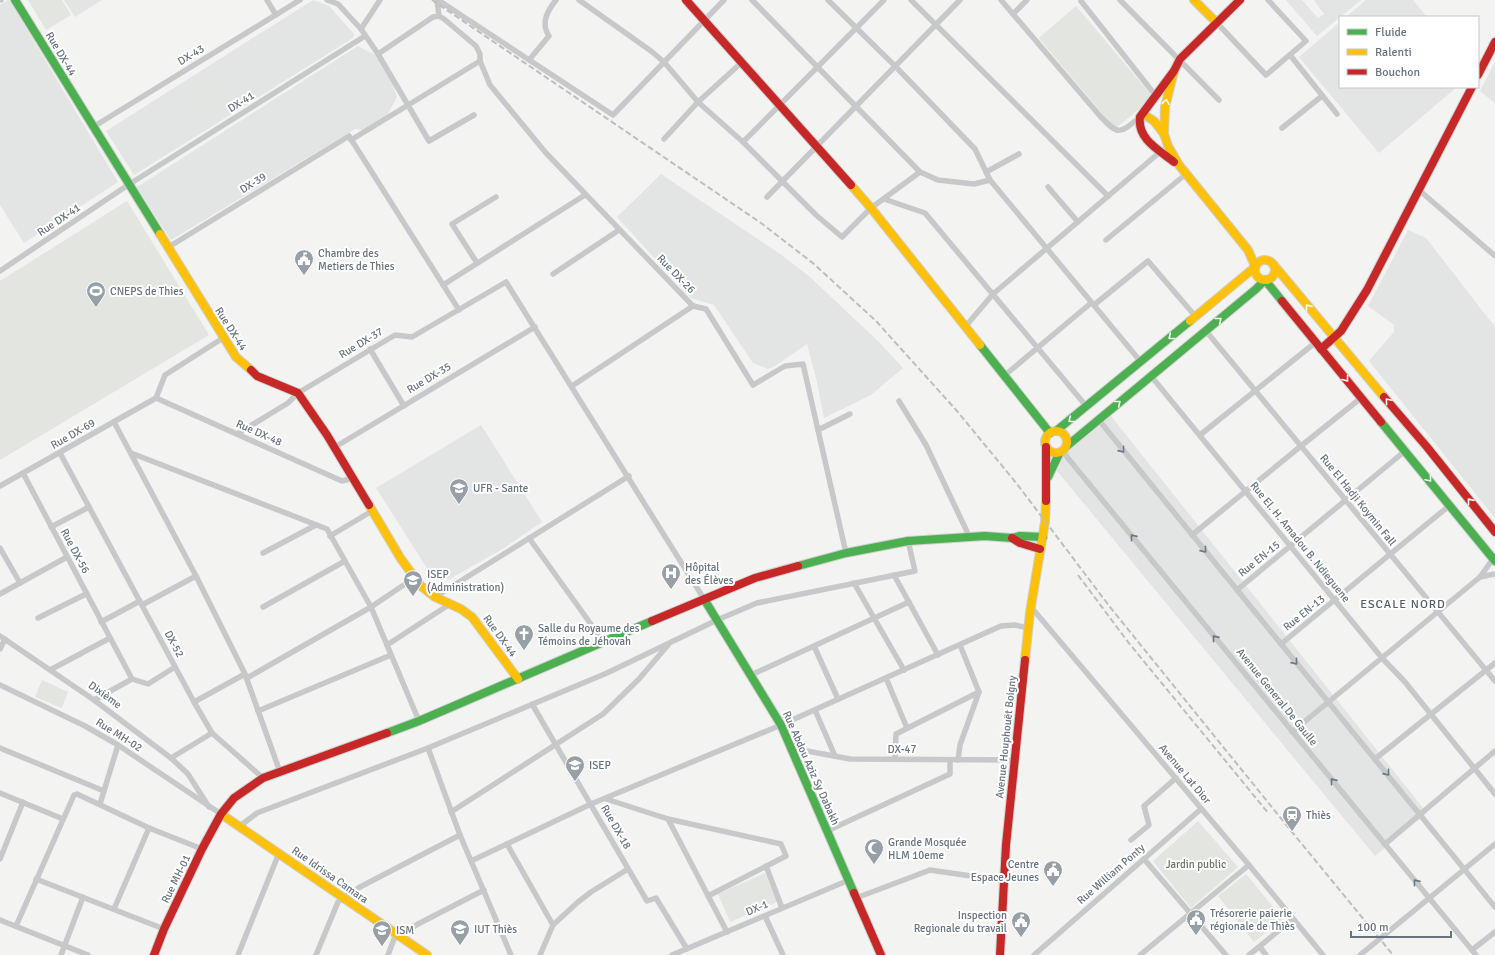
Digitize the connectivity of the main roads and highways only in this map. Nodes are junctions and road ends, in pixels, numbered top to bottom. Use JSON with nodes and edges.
{"nodes":[{"id":1,"x":15,"y":0,"type":"edge"},
{"id":2,"x":686,"y":0,"type":"edge"},
{"id":3,"x":1194,"y":0,"type":"edge"},
{"id":4,"x":1240,"y":0,"type":"edge"},
{"id":5,"x":1217,"y":23,"type":"junction"},
{"id":6,"x":1495,"y":42,"type":"edge"},
{"id":7,"x":1174,"y":71,"type":"junction"},
{"id":8,"x":1479,"y":74,"type":"edge"},
{"id":9,"x":1471,"y":88,"type":"edge"},
{"id":10,"x":1142,"y":116,"type":"junction"},
{"id":11,"x":1164,"y":134,"type":"junction"},
{"id":12,"x":1179,"y":165,"type":"junction"},
{"id":13,"x":1248,"y":250,"type":"junction"},
{"id":14,"x":1269,"y":262,"type":"junction"},
{"id":15,"x":1255,"y":266,"type":"junction"},
{"id":16,"x":1265,"y":280,"type":"junction"},
{"id":17,"x":1335,"y":340,"type":"junction"},
{"id":18,"x":1319,"y":346,"type":"junction"},
{"id":19,"x":1327,"y":356,"type":"junction"},
{"id":20,"x":1053,"y":432,"type":"junction"},
{"id":21,"x":1046,"y":447,"type":"junction"},
{"id":22,"x":1063,"y":450,"type":"junction"},
{"id":23,"x":1047,"y":480,"type":"junction"},
{"id":24,"x":1495,"y":532,"type":"edge"},
{"id":25,"x":1042,"y":537,"type":"junction"},
{"id":26,"x":1012,"y":538,"type":"junction"},
{"id":27,"x":1040,"y":549,"type":"junction"},
{"id":28,"x":1494,"y":559,"type":"edge"},
{"id":29,"x":704,"y":599,"type":"junction"},
{"id":30,"x":518,"y":679,"type":"junction"},
{"id":31,"x":221,"y":814,"type":"junction"},
{"id":32,"x":154,"y":955,"type":"edge"},
{"id":33,"x":427,"y":955,"type":"edge"},
{"id":34,"x":881,"y":955,"type":"edge"},
{"id":35,"x":1000,"y":955,"type":"edge"}],
"edges":[{"from":1,"to":30,"type":"main road","name":"Rue DX-44"},
{"from":2,"to":20,"type":"main road"},
{"from":3,"to":5,"type":"main road"},
{"from":4,"to":5,"type":"main road"},
{"from":5,"to":7,"type":"main road"},
{"from":6,"to":8,"type":"main road"},
{"from":7,"to":10,"type":"main road"},
{"from":11,"to":7,"type":"main road","one_way":true},
{"from":9,"to":17,"type":"main road"},
{"from":10,"to":11,"type":"main road"},
{"from":10,"to":12,"type":"main road"},
{"from":11,"to":12,"type":"main road"},
{"from":12,"to":13,"type":"main road"},
{"from":13,"to":14,"type":"main road"},
{"from":13,"to":15,"type":"main road"},
{"from":14,"to":15,"type":"main road"},
{"from":14,"to":16,"type":"main road"},
{"from":17,"to":14,"type":"main road","one_way":true},
{"from":15,"to":16,"type":"main road"},
{"from":15,"to":20,"type":"main road","one_way":true},
{"from":16,"to":18,"type":"main road"},
{"from":22,"to":16,"type":"main road","one_way":true},
{"from":17,"to":18,"type":"main road"},
{"from":17,"to":19,"type":"main road"},
{"from":24,"to":17,"type":"main road","one_way":true},
{"from":18,"to":19,"type":"main road"},
{"from":19,"to":28,"type":"main road","one_way":true},
{"from":20,"to":21,"type":"main road"},
{"from":20,"to":22,"type":"main road"},
{"from":21,"to":22,"type":"main road"},
{"from":21,"to":23,"type":"main road","name":"Avenue Houphouët Boigny"},
{"from":22,"to":23,"type":"main road"},
{"from":23,"to":25,"type":"main road","name":"Avenue Houphouët Boigny"},
{"from":25,"to":26,"type":"main road"},
{"from":25,"to":27,"type":"main road","name":"Avenue Houphouët Boigny"},
{"from":26,"to":27,"type":"main road"},
{"from":26,"to":29,"type":"main road"},
{"from":27,"to":35,"type":"main road","name":"Avenue Houphouët Boigny"},
{"from":29,"to":30,"type":"main road"},
{"from":29,"to":34,"type":"main road","name":"Rue Abdou Aziz Sy Dabakh"},
{"from":30,"to":31,"type":"main road"},
{"from":31,"to":32,"type":"main road","name":"Rue MH-01"},
{"from":31,"to":33,"type":"main road","name":"Rue Idrissa Camara"}]}
